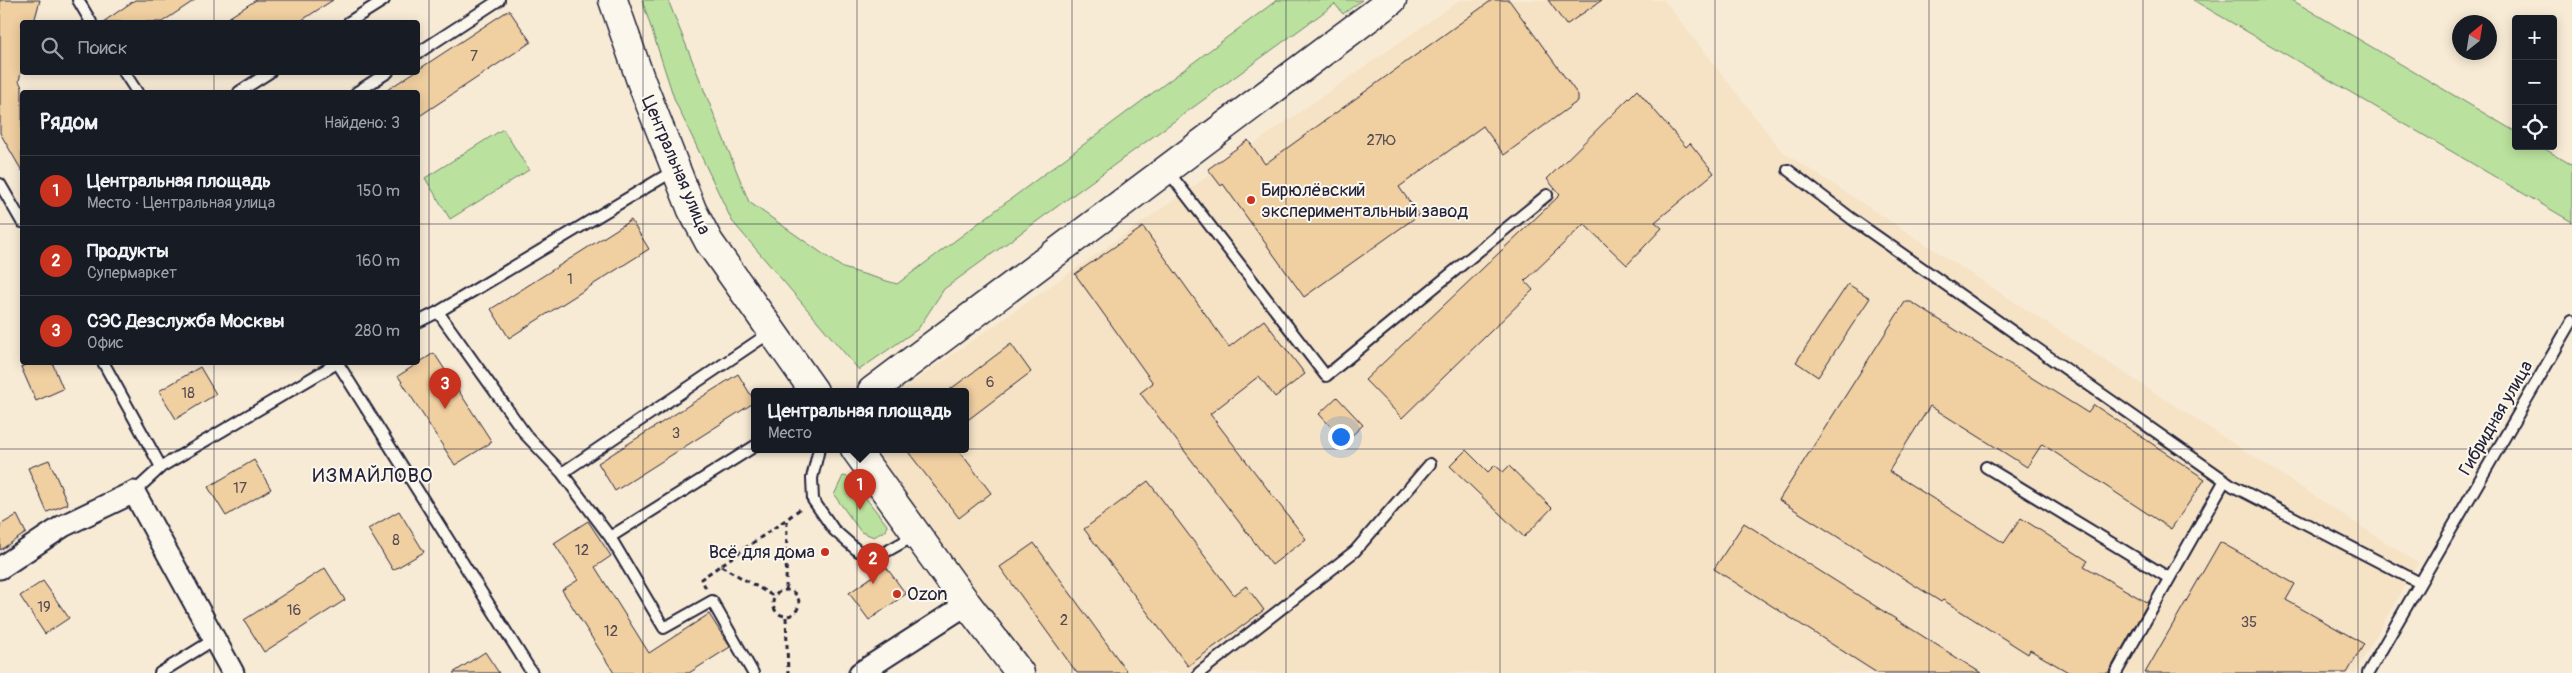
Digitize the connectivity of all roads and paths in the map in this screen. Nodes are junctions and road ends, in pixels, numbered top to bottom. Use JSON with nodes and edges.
{"nodes":[{"id":1,"x":78,"y":0,"type":"edge"},
{"id":2,"x":384,"y":0,"type":"edge"},
{"id":3,"x":499,"y":0,"type":"edge"},
{"id":4,"x":613,"y":0,"type":"edge"},
{"id":5,"x":1392,"y":0,"type":"edge"},
{"id":6,"x":90,"y":20,"type":"edge"},
{"id":7,"x":352,"y":20,"type":"edge"},
{"id":8,"x":420,"y":52,"type":"edge"},
{"id":9,"x":126,"y":75,"type":"edge"},
{"id":10,"x":265,"y":75,"type":"edge"},
{"id":11,"x":383,"y":75,"type":"edge"},
{"id":12,"x":136,"y":90,"type":"edge"},
{"id":13,"x":242,"y":90,"type":"edge"},
{"id":14,"x":360,"y":90,"type":"edge"},
{"id":15,"x":675,"y":170,"type":"junction"},
{"id":16,"x":1166,"y":170,"type":"junction"},
{"id":17,"x":1788,"y":170,"type":"dead end"},
{"id":18,"x":0,"y":184,"type":"edge"},
{"id":19,"x":1547,"y":195,"type":"dead end"},
{"id":20,"x":20,"y":220,"type":"edge"},
{"id":21,"x":438,"y":312,"type":"junction"},
{"id":22,"x":420,"y":321,"type":"edge"},
{"id":23,"x":2572,"y":321,"type":"edge"},
{"id":24,"x":771,"y":331,"type":"junction"},
{"id":25,"x":105,"y":365,"type":"edge"},
{"id":26,"x":335,"y":365,"type":"edge"},
{"id":27,"x":339,"y":365,"type":"edge"},
{"id":28,"x":812,"y":388,"type":"edge"},
{"id":29,"x":876,"y":388,"type":"edge"},
{"id":30,"x":751,"y":449,"type":"edge"},
{"id":31,"x":818,"y":453,"type":"edge"},
{"id":32,"x":858,"y":453,"type":"edge"},
{"id":33,"x":1430,"y":464,"type":"dead end"},
{"id":34,"x":161,"y":467,"type":"junction"},
{"id":35,"x":1986,"y":467,"type":"dead end"},
{"id":36,"x":562,"y":473,"type":"junction"},
{"id":37,"x":2225,"y":480,"type":"junction"},
{"id":38,"x":134,"y":492,"type":"junction"},
{"id":39,"x":813,"y":500,"type":"junction"},
{"id":40,"x":787,"y":519,"type":"junction"},
{"id":41,"x":917,"y":534,"type":"junction"},
{"id":42,"x":610,"y":537,"type":"junction"},
{"id":43,"x":721,"y":566,"type":"junction"},
{"id":44,"x":0,"y":568,"type":"edge"},
{"id":45,"x":2169,"y":578,"type":"junction"},
{"id":46,"x":2420,"y":583,"type":"junction"},
{"id":47,"x":786,"y":589,"type":"junction"},
{"id":48,"x":775,"y":597,"type":"junction"},
{"id":49,"x":712,"y":601,"type":"junction"},
{"id":50,"x":967,"y":604,"type":"junction"},
{"id":51,"x":786,"y":617,"type":"junction"},
{"id":52,"x":215,"y":639,"type":"junction"},
{"id":53,"x":160,"y":673,"type":"edge"},
{"id":54,"x":233,"y":673,"type":"edge"},
{"id":55,"x":532,"y":673,"type":"edge"},
{"id":56,"x":752,"y":673,"type":"edge"},
{"id":57,"x":788,"y":673,"type":"edge"},
{"id":58,"x":860,"y":673,"type":"edge"},
{"id":59,"x":1020,"y":673,"type":"edge"},
{"id":60,"x":1199,"y":673,"type":"edge"},
{"id":61,"x":2116,"y":673,"type":"edge"},
{"id":62,"x":2368,"y":673,"type":"edge"}],
"edges":[{"from":1,"to":6,"type":"lane"},
{"from":2,"to":7,"type":"lane"},
{"from":3,"to":8,"type":"lane"},
{"from":4,"to":15,"type":"street","name":"Центральная улица"},
{"from":5,"to":16,"type":"street"},
{"from":9,"to":12,"type":"lane"},
{"from":10,"to":13,"type":"lane"},
{"from":11,"to":14,"type":"lane"},
{"from":15,"to":21,"type":"lane"},
{"from":15,"to":24,"type":"street","name":"Центральная улица"},
{"from":16,"to":19,"type":"lane"},
{"from":16,"to":29,"type":"street"},
{"from":17,"to":37,"type":"lane"},
{"from":18,"to":20,"type":"lane"},
{"from":21,"to":22,"type":"lane"},
{"from":21,"to":36,"type":"lane"},
{"from":23,"to":46,"type":"lane","name":"Гибридная улица"},
{"from":24,"to":28,"type":"street","name":"Центральная улица"},
{"from":24,"to":36,"type":"lane"},
{"from":25,"to":34,"type":"lane"},
{"from":26,"to":34,"type":"lane"},
{"from":27,"to":55,"type":"lane"},
{"from":30,"to":42,"type":"lane"},
{"from":31,"to":39,"type":"lane"},
{"from":32,"to":41,"type":"street"},
{"from":33,"to":60,"type":"lane"},
{"from":34,"to":38,"type":"lane"},
{"from":35,"to":45,"type":"lane"},
{"from":36,"to":42,"type":"lane"},
{"from":37,"to":45,"type":"lane"},
{"from":37,"to":46,"type":"lane"},
{"from":38,"to":44,"type":"street"},
{"from":38,"to":52,"type":"street"},
{"from":39,"to":40,"type":"path"},
{"from":39,"to":41,"type":"lane"},
{"from":40,"to":43,"type":"path"},
{"from":40,"to":47,"type":"path"},
{"from":41,"to":50,"type":"street"},
{"from":42,"to":49,"type":"lane"},
{"from":43,"to":48,"type":"path"},
{"from":43,"to":49,"type":"path"},
{"from":45,"to":61,"type":"lane"},
{"from":46,"to":62,"type":"lane","name":"Гибридная улица"},
{"from":47,"to":48,"type":"path"},
{"from":47,"to":51,"type":"path"},
{"from":48,"to":51,"type":"path"},
{"from":49,"to":56,"type":"lane"},
{"from":50,"to":58,"type":"street"},
{"from":50,"to":59,"type":"street"},
{"from":51,"to":57,"type":"path"},
{"from":52,"to":53,"type":"lane"},
{"from":52,"to":54,"type":"street"}]}
